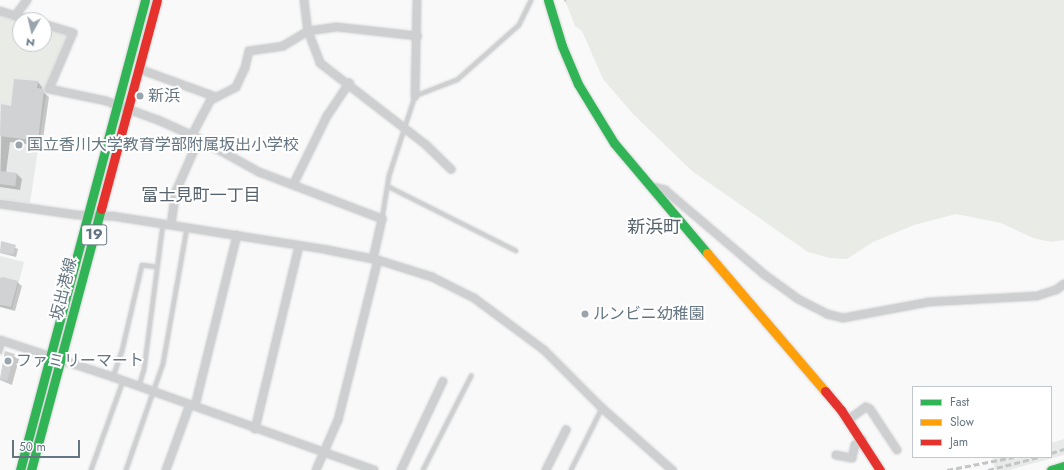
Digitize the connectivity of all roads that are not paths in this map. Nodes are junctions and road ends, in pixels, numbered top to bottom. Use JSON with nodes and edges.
{"nodes":[{"id":1,"x":27,"y":0,"type":"edge"},
{"id":2,"x":145,"y":0,"type":"edge"},
{"id":3,"x":157,"y":0,"type":"edge"},
{"id":4,"x":304,"y":0,"type":"edge"},
{"id":5,"x":417,"y":0,"type":"edge"},
{"id":6,"x":532,"y":0,"type":"edge"},
{"id":7,"x":548,"y":0,"type":"edge"},
{"id":8,"x":0,"y":11,"type":"edge"},
{"id":9,"x":18,"y":12,"type":"edge"},
{"id":10,"x":12,"y":15,"type":"edge"},
{"id":11,"x":52,"y":26,"type":"edge"},
{"id":12,"x":308,"y":31,"type":"junction"},
{"id":13,"x":417,"y":36,"type":"junction"},
{"id":14,"x":139,"y":69,"type":"junction"},
{"id":15,"x":349,"y":83,"type":"junction"},
{"id":16,"x":415,"y":96,"type":"junction"},
{"id":17,"x":216,"y":97,"type":"junction"},
{"id":18,"x":118,"y":106,"type":"junction"},
{"id":19,"x":128,"y":109,"type":"junction"},
{"id":20,"x":405,"y":128,"type":"junction"},
{"id":21,"x":196,"y":137,"type":"junction"},
{"id":22,"x":451,"y":169,"type":"dead end"},
{"id":23,"x":293,"y":186,"type":"junction"},
{"id":24,"x":650,"y":186,"type":"junction"},
{"id":25,"x":389,"y":187,"type":"junction"},
{"id":26,"x":0,"y":204,"type":"edge"},
{"id":27,"x":88,"y":215,"type":"junction"},
{"id":28,"x":104,"y":216,"type":"junction"},
{"id":29,"x":382,"y":219,"type":"junction"},
{"id":30,"x":167,"y":224,"type":"junction"},
{"id":31,"x":187,"y":228,"type":"junction"},
{"id":32,"x":237,"y":235,"type":"junction"},
{"id":33,"x":299,"y":246,"type":"junction"},
{"id":34,"x":516,"y":251,"type":"dead end"},
{"id":35,"x":375,"y":259,"type":"junction"},
{"id":36,"x":157,"y":267,"type":"junction"},
{"id":37,"x":1064,"y":284,"type":"edge"},
{"id":38,"x":2,"y":341,"type":"edge"},
{"id":39,"x":0,"y":352,"type":"edge"},
{"id":40,"x":50,"y":356,"type":"junction"},
{"id":41,"x":61,"y":360,"type":"junction"},
{"id":42,"x":471,"y":376,"type":"dead end"},
{"id":43,"x":113,"y":377,"type":"junction"},
{"id":44,"x":123,"y":380,"type":"junction"},
{"id":45,"x":443,"y":381,"type":"dead end"},
{"id":46,"x":139,"y":386,"type":"junction"},
{"id":47,"x":154,"y":392,"type":"junction"},
{"id":48,"x":193,"y":405,"type":"junction"},
{"id":49,"x":602,"y":408,"type":"junction"},
{"id":50,"x":848,"y":420,"type":"junction"},
{"id":51,"x":255,"y":428,"type":"junction"},
{"id":52,"x":566,"y":430,"type":"dead end"},
{"id":53,"x":862,"y":440,"type":"junction"},
{"id":54,"x":897,"y":450,"type":"dead end"},
{"id":55,"x":324,"y":452,"type":"junction"},
{"id":56,"x":836,"y":455,"type":"dead end"},
{"id":57,"x":1064,"y":466,"type":"edge"},
{"id":58,"x":20,"y":470,"type":"edge"},
{"id":59,"x":31,"y":470,"type":"edge"},
{"id":60,"x":91,"y":470,"type":"edge"},
{"id":61,"x":126,"y":470,"type":"edge"},
{"id":62,"x":166,"y":470,"type":"edge"},
{"id":63,"x":316,"y":470,"type":"edge"},
{"id":64,"x":374,"y":470,"type":"edge"},
{"id":65,"x":401,"y":470,"type":"edge"},
{"id":66,"x":423,"y":470,"type":"edge"},
{"id":67,"x":546,"y":470,"type":"edge"},
{"id":68,"x":572,"y":470,"type":"edge"},
{"id":69,"x":672,"y":470,"type":"edge"},
{"id":70,"x":880,"y":470,"type":"edge"},
{"id":71,"x":1051,"y":470,"type":"edge"}],
"edges":[{"from":1,"to":9,"type":"street"},
{"from":2,"to":18,"type":"main road","name":"坂出港線","number":"19"},
{"from":3,"to":14,"type":"main road","name":"坂出港線","number":"19"},
{"from":4,"to":12,"type":"street"},
{"from":5,"to":13,"type":"street"},
{"from":6,"to":16,"type":"lane"},
{"from":7,"to":24,"type":"main road"},
{"from":8,"to":10,"type":"street"},
{"from":11,"to":18,"type":"street"},
{"from":12,"to":13,"type":"street"},
{"from":12,"to":15,"type":"street"},
{"from":12,"to":17,"type":"street"},
{"from":13,"to":16,"type":"street"},
{"from":14,"to":17,"type":"street"},
{"from":14,"to":19,"type":"main road","name":"坂出港線","number":"19"},
{"from":15,"to":20,"type":"street"},
{"from":15,"to":23,"type":"street"},
{"from":16,"to":20,"type":"lane"},
{"from":17,"to":21,"type":"street"},
{"from":18,"to":19,"type":"street"},
{"from":18,"to":27,"type":"main road","name":"坂出港線","number":"19"},
{"from":19,"to":21,"type":"street"},
{"from":19,"to":28,"type":"main road","name":"坂出港線","number":"19"},
{"from":20,"to":22,"type":"street"},
{"from":20,"to":25,"type":"lane"},
{"from":21,"to":23,"type":"street"},
{"from":21,"to":30,"type":"street"},
{"from":23,"to":29,"type":"street"},
{"from":24,"to":37,"type":"street"},
{"from":24,"to":50,"type":"main road"},
{"from":25,"to":29,"type":"lane"},
{"from":25,"to":34,"type":"lane"},
{"from":26,"to":27,"type":"street"},
{"from":27,"to":28,"type":"street"},
{"from":27,"to":40,"type":"main road","name":"坂出港線","number":"19"},
{"from":28,"to":30,"type":"street"},
{"from":28,"to":41,"type":"main road","name":"坂出港線","number":"19"},
{"from":29,"to":35,"type":"street"},
{"from":30,"to":31,"type":"street"},
{"from":30,"to":36,"type":"lane"},
{"from":31,"to":32,"type":"street"},
{"from":31,"to":47,"type":"lane"},
{"from":32,"to":33,"type":"street"},
{"from":32,"to":48,"type":"street"},
{"from":33,"to":35,"type":"street"},
{"from":33,"to":51,"type":"street"},
{"from":35,"to":49,"type":"street"},
{"from":35,"to":55,"type":"street"},
{"from":36,"to":43,"type":"lane"},
{"from":36,"to":46,"type":"lane"},
{"from":38,"to":39,"type":"lane"},
{"from":38,"to":40,"type":"street"},
{"from":40,"to":41,"type":"street"},
{"from":40,"to":58,"type":"main road","name":"坂出港線","number":"19"},
{"from":41,"to":43,"type":"street"},
{"from":41,"to":59,"type":"main road","name":"坂出港線","number":"19"},
{"from":42,"to":66,"type":"lane"},
{"from":43,"to":44,"type":"street"},
{"from":44,"to":46,"type":"street"},
{"from":44,"to":60,"type":"lane"},
{"from":45,"to":65,"type":"street"},
{"from":46,"to":47,"type":"street"},
{"from":47,"to":48,"type":"street"},
{"from":47,"to":61,"type":"lane"},
{"from":48,"to":51,"type":"street"},
{"from":48,"to":62,"type":"street"},
{"from":49,"to":68,"type":"lane"},
{"from":49,"to":69,"type":"street"},
{"from":50,"to":53,"type":"main road"},
{"from":50,"to":54,"type":"street"},
{"from":51,"to":55,"type":"street"},
{"from":52,"to":67,"type":"street"},
{"from":53,"to":56,"type":"street"},
{"from":53,"to":70,"type":"main road"},
{"from":55,"to":63,"type":"street"},
{"from":55,"to":64,"type":"street"},
{"from":57,"to":71,"type":"main road"}]}
